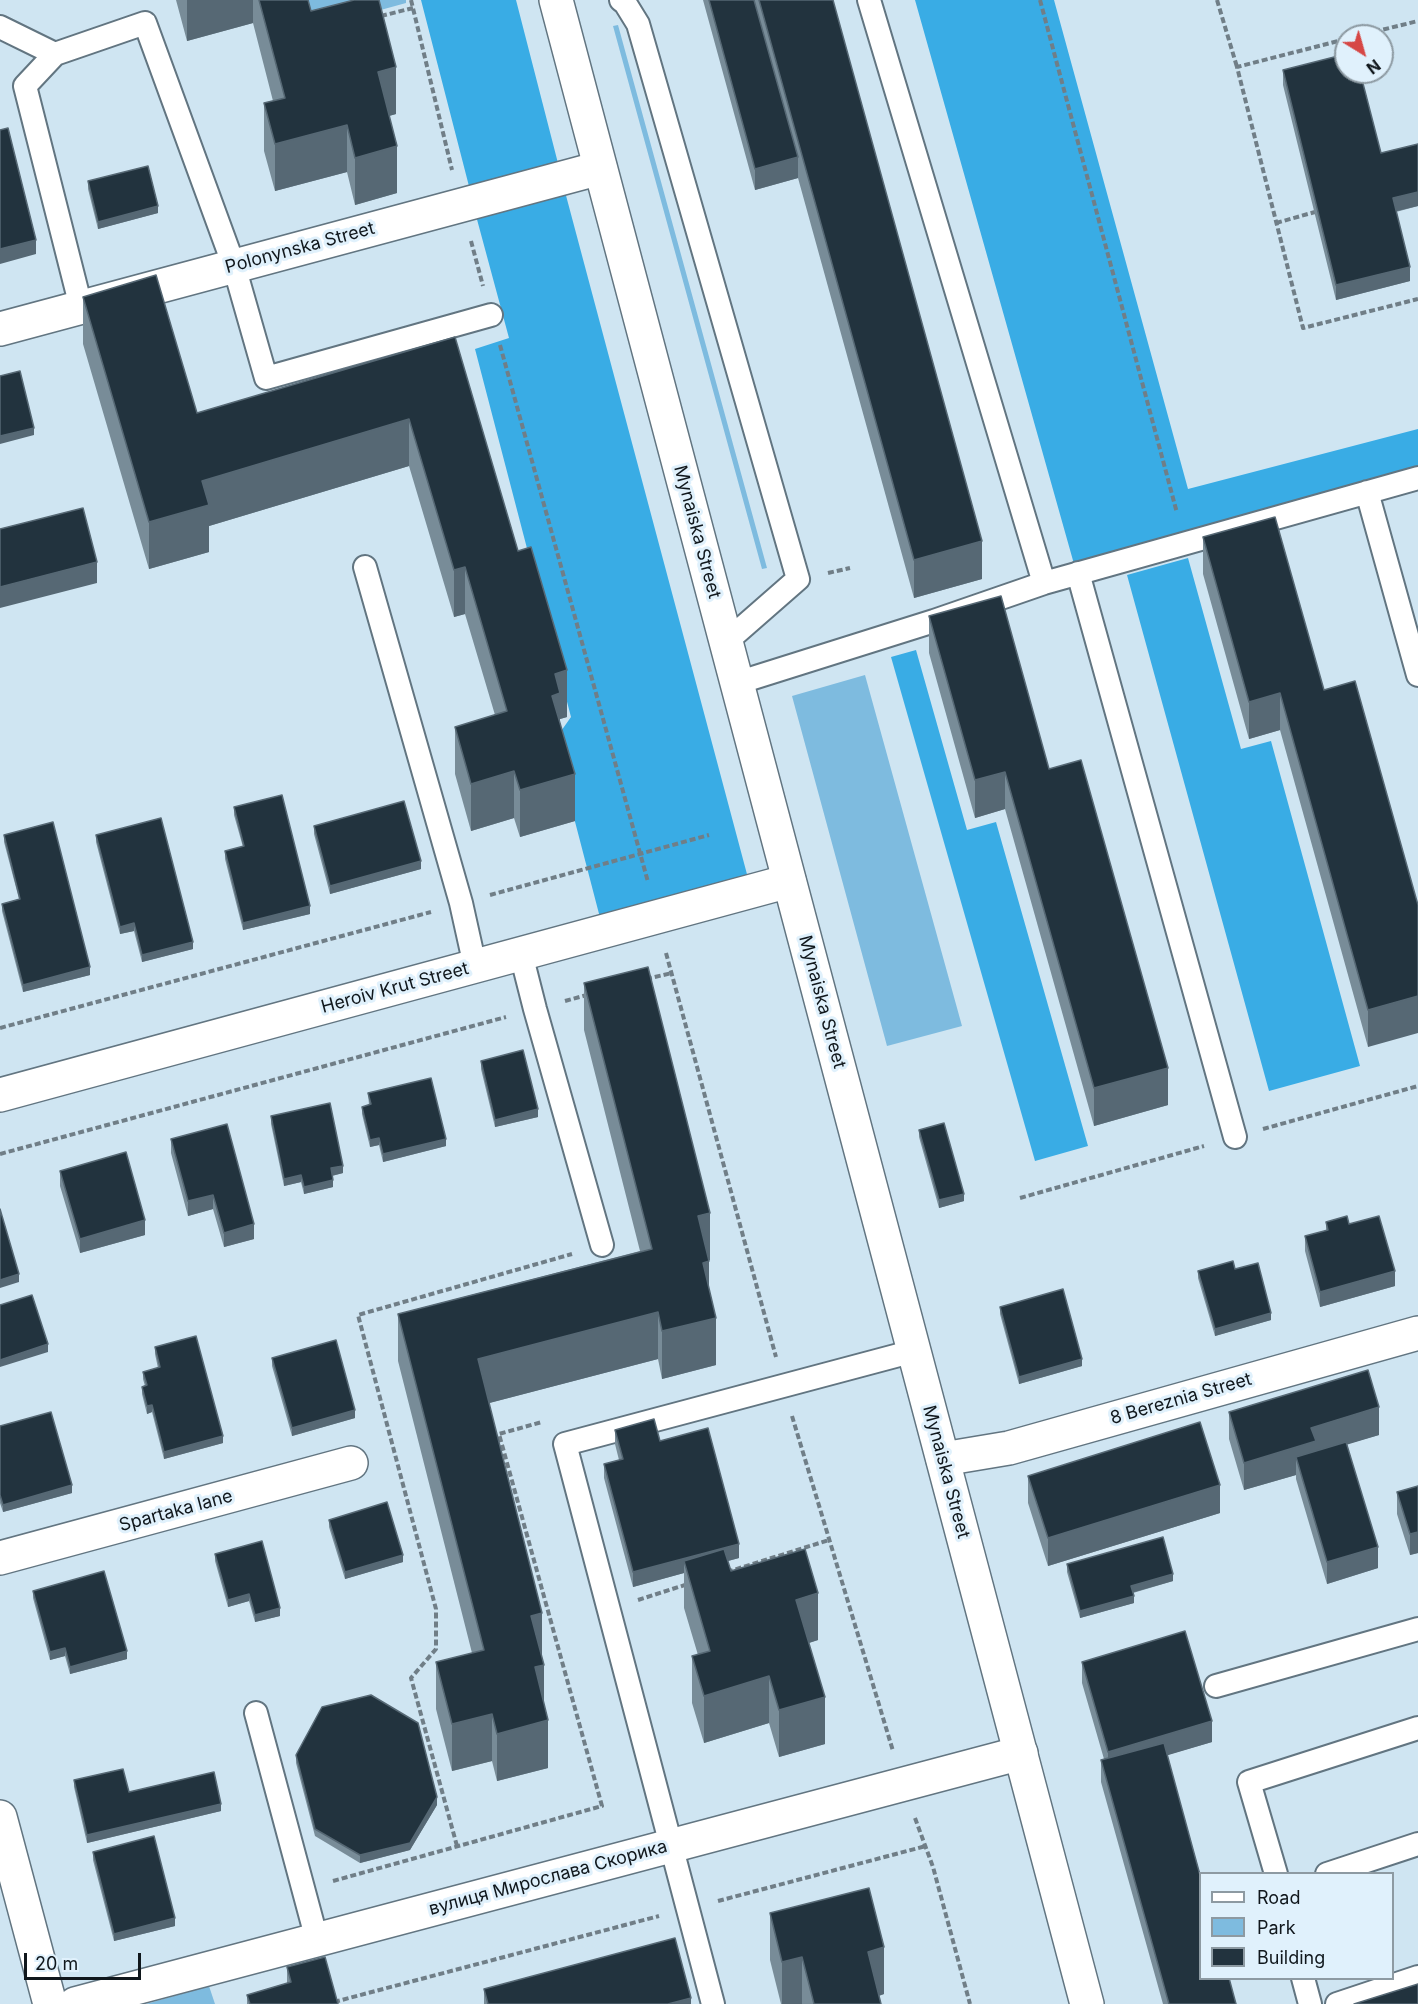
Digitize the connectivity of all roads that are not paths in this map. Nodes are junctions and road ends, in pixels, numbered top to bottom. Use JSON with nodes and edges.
{"nodes":[{"id":1,"x":556,"y":0,"type":"edge"},
{"id":2,"x":621,"y":0,"type":"edge"},
{"id":3,"x":869,"y":0,"type":"edge"},
{"id":4,"x":0,"y":27,"type":"edge"},
{"id":5,"x":55,"y":54,"type":"junction"},
{"id":6,"x":600,"y":168,"type":"junction"},
{"id":7,"x":234,"y":266,"type":"junction"},
{"id":8,"x":81,"y":308,"type":"junction"},
{"id":9,"x":491,"y":315,"type":"road end"},
{"id":10,"x":0,"y":329,"type":"edge"},
{"id":11,"x":1418,"y":478,"type":"edge"},
{"id":12,"x":1367,"y":492,"type":"junction"},
{"id":13,"x":365,"y":567,"type":"dead end"},
{"id":14,"x":1078,"y":573,"type":"junction"},
{"id":15,"x":1044,"y":583,"type":"junction"},
{"id":16,"x":726,"y":642,"type":"junction"},
{"id":17,"x":1418,"y":675,"type":"edge"},
{"id":18,"x":737,"y":683,"type":"junction"},
{"id":19,"x":789,"y":881,"type":"junction"},
{"id":20,"x":521,"y":954,"type":"junction"},
{"id":21,"x":475,"y":966,"type":"junction"},
{"id":22,"x":0,"y":1095,"type":"edge"},
{"id":23,"x":1235,"y":1137,"type":"dead end"},
{"id":24,"x":602,"y":1245,"type":"road end"},
{"id":25,"x":1418,"y":1333,"type":"edge"},
{"id":26,"x":914,"y":1351,"type":"junction"},
{"id":27,"x":943,"y":1459,"type":"junction"},
{"id":28,"x":351,"y":1463,"type":"dead end"},
{"id":29,"x":0,"y":1558,"type":"edge"},
{"id":30,"x":1418,"y":1629,"type":"edge"},
{"id":31,"x":1216,"y":1686,"type":"dead end"},
{"id":32,"x":256,"y":1713,"type":"dead end"},
{"id":33,"x":1418,"y":1728,"type":"edge"},
{"id":34,"x":1021,"y":1753,"type":"junction"},
{"id":35,"x":0,"y":1817,"type":"edge"},
{"id":36,"x":1418,"y":1844,"type":"edge"},
{"id":37,"x":671,"y":1845,"type":"junction"},
{"id":38,"x":1275,"y":1872,"type":"edge"},
{"id":39,"x":1333,"y":1872,"type":"edge"},
{"id":40,"x":317,"y":1940,"type":"junction"},
{"id":41,"x":1418,"y":1977,"type":"edge"},
{"id":42,"x":1304,"y":1980,"type":"edge"},
{"id":43,"x":50,"y":2004,"type":"edge"},
{"id":44,"x":75,"y":2004,"type":"edge"},
{"id":45,"x":713,"y":2004,"type":"edge"},
{"id":46,"x":1087,"y":2004,"type":"edge"},
{"id":47,"x":1310,"y":2004,"type":"edge"},
{"id":48,"x":1338,"y":2004,"type":"edge"}],
"edges":[{"from":1,"to":6,"type":"street","name":"Mynaiska Street"},
{"from":2,"to":16,"type":"lane"},
{"from":3,"to":15,"type":"lane"},
{"from":4,"to":5,"type":"lane"},
{"from":5,"to":7,"type":"lane"},
{"from":5,"to":8,"type":"lane"},
{"from":6,"to":7,"type":"street","name":"Polonynska Street"},
{"from":6,"to":16,"type":"street","name":"Mynaiska Street"},
{"from":7,"to":8,"type":"street","name":"Polonynska Street"},
{"from":7,"to":9,"type":"lane"},
{"from":8,"to":10,"type":"street","name":"Polonynska Street"},
{"from":11,"to":12,"type":"lane"},
{"from":12,"to":14,"type":"lane"},
{"from":12,"to":17,"type":"lane"},
{"from":13,"to":21,"type":"lane"},
{"from":14,"to":15,"type":"lane"},
{"from":14,"to":23,"type":"lane"},
{"from":15,"to":18,"type":"lane"},
{"from":16,"to":18,"type":"street","name":"Mynaiska Street"},
{"from":18,"to":19,"type":"street","name":"Mynaiska Street"},
{"from":19,"to":20,"type":"street","name":"Heroiv Krut Street"},
{"from":19,"to":26,"type":"street","name":"Mynaiska Street"},
{"from":20,"to":21,"type":"street","name":"Heroiv Krut Street"},
{"from":20,"to":24,"type":"lane"},
{"from":21,"to":22,"type":"street","name":"Heroiv Krut Street"},
{"from":25,"to":27,"type":"street","name":"8 Bereznia Street"},
{"from":26,"to":27,"type":"street","name":"Mynaiska Street"},
{"from":26,"to":37,"type":"lane"},
{"from":27,"to":34,"type":"street","name":"Mynaiska Street"},
{"from":28,"to":29,"type":"street","name":"Spartaka lane"},
{"from":30,"to":31,"type":"lane"},
{"from":32,"to":40,"type":"lane"},
{"from":33,"to":38,"type":"lane"},
{"from":34,"to":37,"type":"street","name":"вулиця Мирослава Скорика"},
{"from":34,"to":46,"type":"street","name":"Mynaiska Street"},
{"from":35,"to":43,"type":"street"},
{"from":36,"to":39,"type":"lane"},
{"from":37,"to":40,"type":"street","name":"вулиця Мирослава Скорика"},
{"from":37,"to":45,"type":"lane"},
{"from":40,"to":44,"type":"street","name":"вулиця Мирослава Скорика"},
{"from":41,"to":48,"type":"lane"},
{"from":42,"to":47,"type":"lane"}]}
